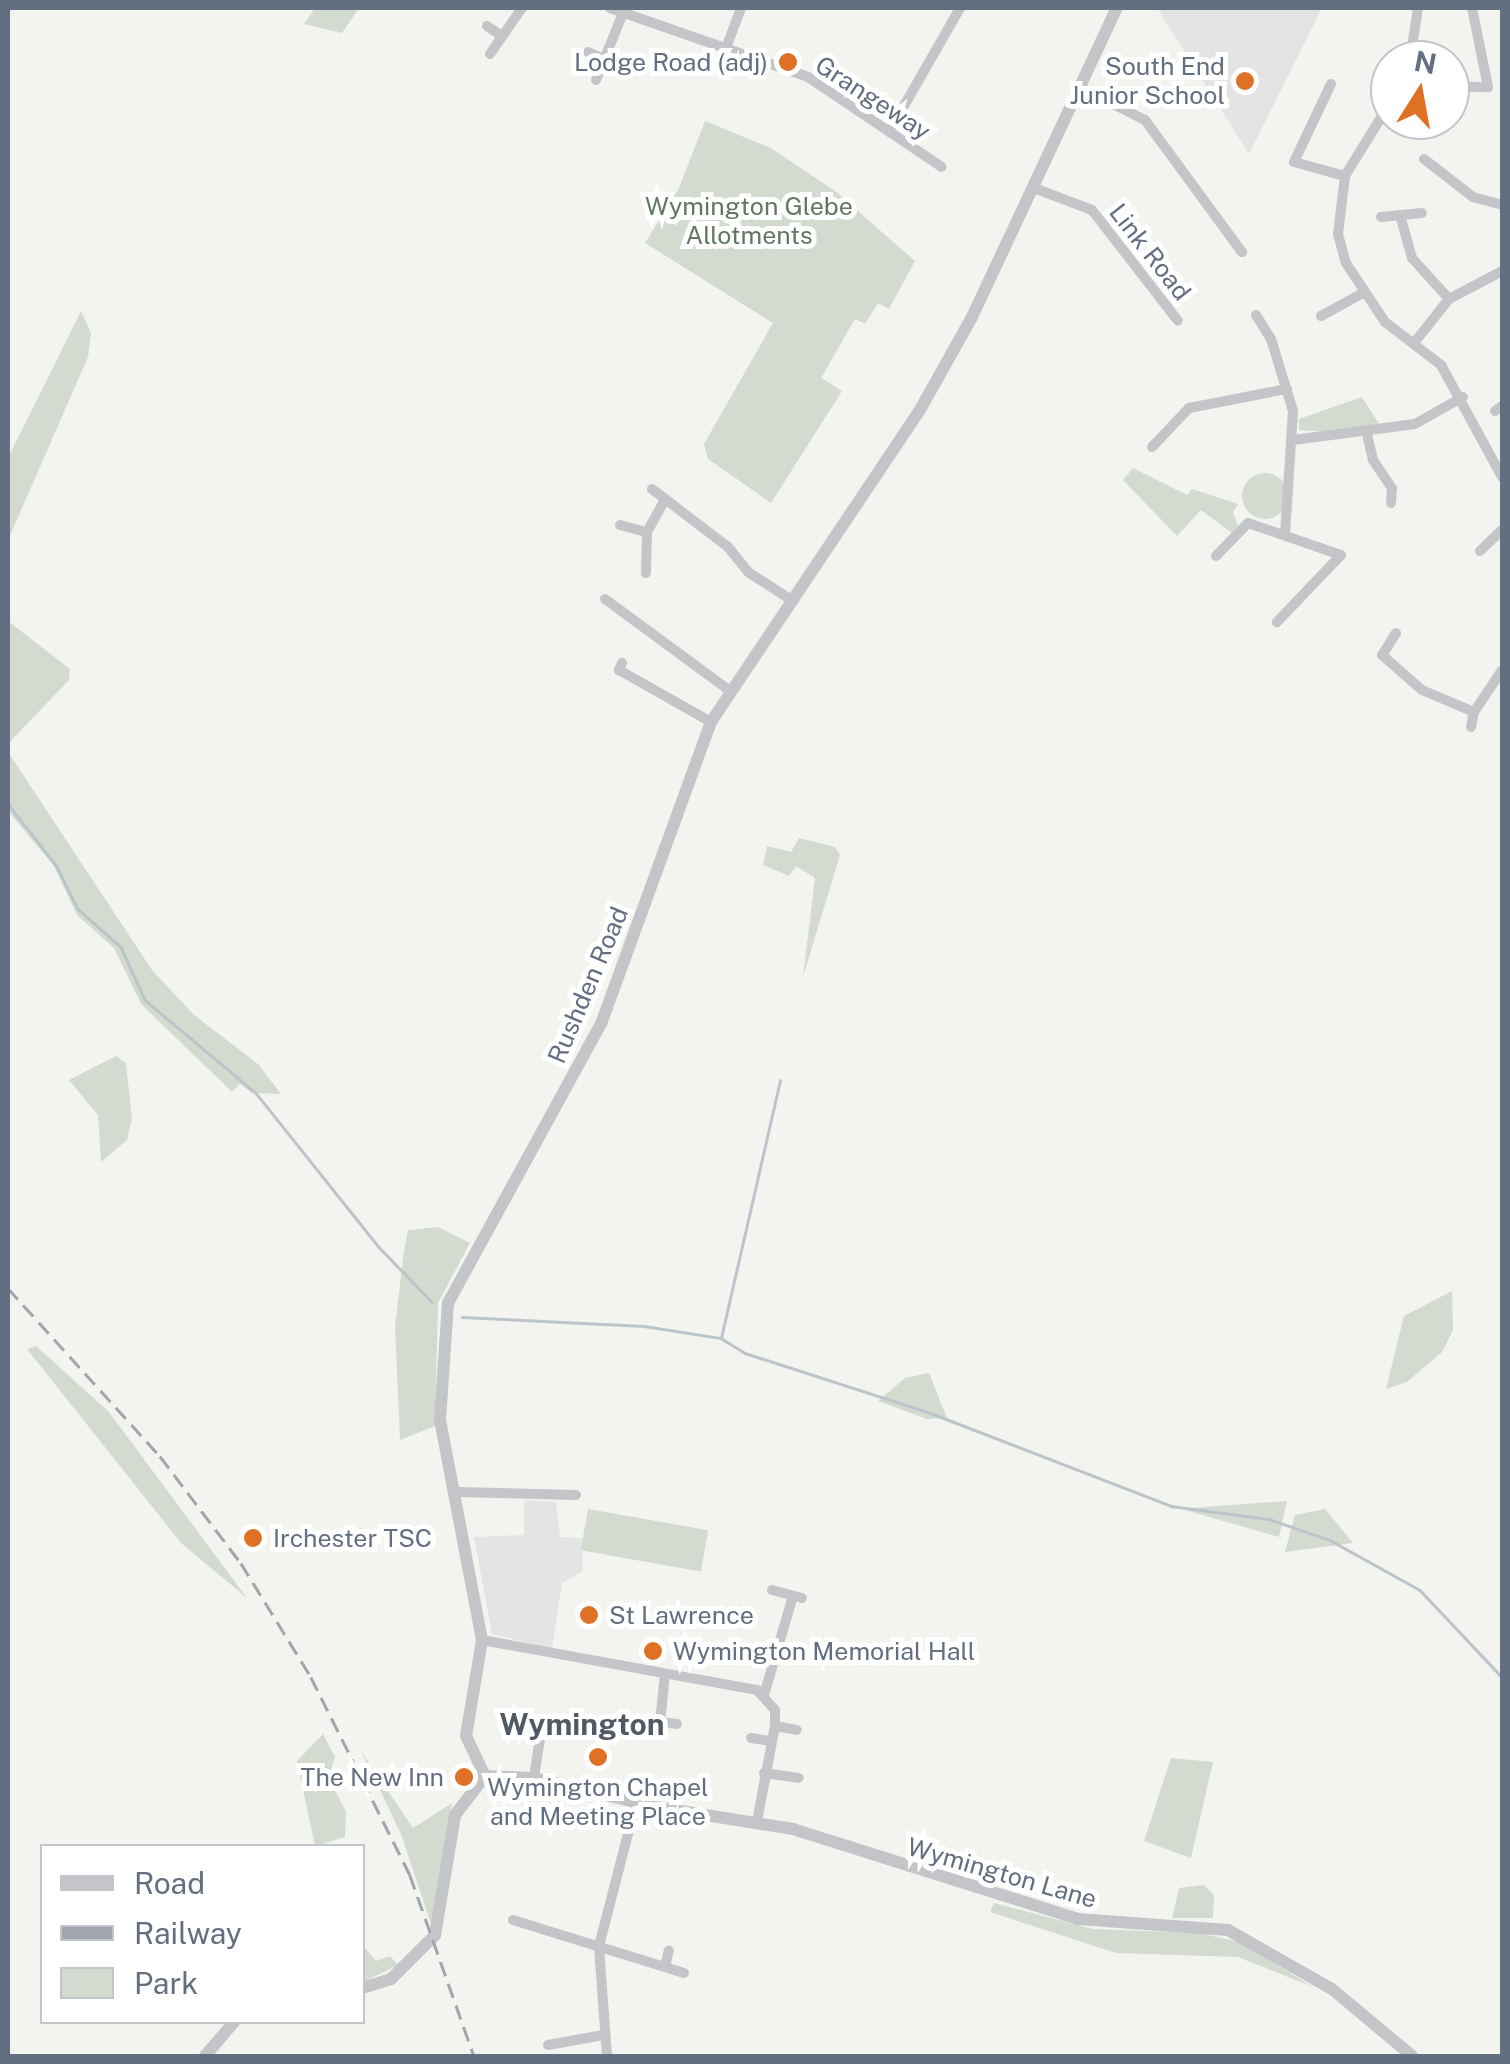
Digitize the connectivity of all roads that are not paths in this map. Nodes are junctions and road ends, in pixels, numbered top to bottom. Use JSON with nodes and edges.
{"nodes":[{"id":1,"x":522,"y":8,"type":"edge"},
{"id":2,"x":610,"y":8,"type":"edge"},
{"id":3,"x":741,"y":8,"type":"edge"},
{"id":4,"x":960,"y":8,"type":"edge"},
{"id":5,"x":1117,"y":8,"type":"edge"},
{"id":6,"x":1416,"y":8,"type":"edge"},
{"id":7,"x":1472,"y":8,"type":"edge"},
{"id":8,"x":623,"y":13,"type":"junction"},
{"id":9,"x":487,"y":26,"type":"dead end"},
{"id":10,"x":502,"y":36,"type":"junction"},
{"id":11,"x":1412,"y":40,"type":"edge"},
{"id":12,"x":726,"y":48,"type":"junction"},
{"id":13,"x":588,"y":52,"type":"dead end"},
{"id":14,"x":490,"y":54,"type":"dead end"},
{"id":15,"x":604,"y":59,"type":"junction"},
{"id":16,"x":596,"y":80,"type":"dead end"},
{"id":17,"x":1331,"y":84,"type":"dead end"},
{"id":18,"x":1078,"y":87,"type":"junction"},
{"id":19,"x":1470,"y":90,"type":"edge"},
{"id":20,"x":890,"y":132,"type":"junction"},
{"id":21,"x":1370,"y":135,"type":"edge"},
{"id":22,"x":1424,"y":158,"type":"dead end"},
{"id":23,"x":942,"y":167,"type":"dead end"},
{"id":24,"x":1345,"y":176,"type":"junction"},
{"id":25,"x":1034,"y":188,"type":"junction"},
{"id":26,"x":1502,"y":205,"type":"edge"},
{"id":27,"x":1422,"y":213,"type":"dead end"},
{"id":28,"x":1400,"y":216,"type":"junction"},
{"id":29,"x":1381,"y":217,"type":"dead end"},
{"id":30,"x":1242,"y":252,"type":"dead end"},
{"id":31,"x":1501,"y":276,"type":"edge"},
{"id":32,"x":1363,"y":292,"type":"junction"},
{"id":33,"x":1449,"y":299,"type":"junction"},
{"id":34,"x":1256,"y":316,"type":"dead end"},
{"id":35,"x":1321,"y":316,"type":"dead end"},
{"id":36,"x":1178,"y":321,"type":"dead end"},
{"id":37,"x":1414,"y":343,"type":"junction"},
{"id":38,"x":1287,"y":389,"type":"junction"},
{"id":39,"x":1463,"y":397,"type":"junction"},
{"id":40,"x":1368,"y":434,"type":"junction"},
{"id":41,"x":1294,"y":440,"type":"junction"},
{"id":42,"x":1152,"y":448,"type":"dead end"},
{"id":43,"x":1502,"y":476,"type":"edge"},
{"id":44,"x":652,"y":489,"type":"dead end"},
{"id":45,"x":664,"y":498,"type":"junction"},
{"id":46,"x":1391,"y":503,"type":"dead end"},
{"id":47,"x":620,"y":524,"type":"dead end"},
{"id":48,"x":1502,"y":530,"type":"edge"},
{"id":49,"x":646,"y":532,"type":"junction"},
{"id":50,"x":1285,"y":535,"type":"junction"},
{"id":51,"x":1480,"y":551,"type":"dead end"},
{"id":52,"x":1340,"y":555,"type":"junction"},
{"id":53,"x":1216,"y":556,"type":"dead end"},
{"id":54,"x":1353,"y":560,"type":"dead end"},
{"id":55,"x":646,"y":573,"type":"dead end"},
{"id":56,"x":605,"y":598,"type":"dead end"},
{"id":57,"x":794,"y":601,"type":"junction"},
{"id":58,"x":1276,"y":622,"type":"dead end"},
{"id":59,"x":1396,"y":633,"type":"dead end"},
{"id":60,"x":1370,"y":648,"type":"dead end"},
{"id":61,"x":1382,"y":655,"type":"junction"},
{"id":62,"x":622,"y":663,"type":"dead end"},
{"id":63,"x":1502,"y":670,"type":"edge"},
{"id":64,"x":729,"y":690,"type":"junction"},
{"id":65,"x":1474,"y":712,"type":"junction"},
{"id":66,"x":711,"y":722,"type":"junction"},
{"id":67,"x":1472,"y":727,"type":"dead end"},
{"id":68,"x":456,"y":1492,"type":"junction"},
{"id":69,"x":576,"y":1495,"type":"dead end"},
{"id":70,"x":772,"y":1590,"type":"dead end"},
{"id":71,"x":482,"y":1640,"type":"junction"},
{"id":72,"x":666,"y":1674,"type":"junction"},
{"id":73,"x":764,"y":1695,"type":"junction"},
{"id":74,"x":520,"y":1722,"type":"dead end"},
{"id":75,"x":677,"y":1724,"type":"dead end"},
{"id":76,"x":775,"y":1726,"type":"junction"},
{"id":77,"x":797,"y":1730,"type":"dead end"},
{"id":78,"x":751,"y":1738,"type":"dead end"},
{"id":79,"x":770,"y":1741,"type":"junction"},
{"id":80,"x":764,"y":1773,"type":"junction"},
{"id":81,"x":485,"y":1776,"type":"junction"},
{"id":82,"x":534,"y":1778,"type":"junction"},
{"id":83,"x":799,"y":1778,"type":"dead end"},
{"id":84,"x":636,"y":1802,"type":"junction"},
{"id":85,"x":758,"y":1821,"type":"junction"},
{"id":86,"x":513,"y":1920,"type":"dead end"},
{"id":87,"x":599,"y":1946,"type":"junction"},
{"id":88,"x":669,"y":1950,"type":"dead end"},
{"id":89,"x":664,"y":1967,"type":"junction"},
{"id":90,"x":684,"y":1973,"type":"dead end"},
{"id":91,"x":365,"y":1987,"type":"edge"},
{"id":92,"x":232,"y":2024,"type":"edge"},
{"id":93,"x":603,"y":2035,"type":"junction"},
{"id":94,"x":548,"y":2045,"type":"dead end"},
{"id":95,"x":206,"y":2056,"type":"edge"},
{"id":96,"x":607,"y":2056,"type":"edge"},
{"id":97,"x":1412,"y":2056,"type":"edge"}],
"edges":[{"from":1,"to":10,"type":"street"},
{"from":2,"to":8,"type":"street","name":"Grangeway"},
{"from":3,"to":12,"type":"street"},
{"from":4,"to":20,"type":"street"},
{"from":5,"to":18,"type":"street","name":"Rushden Road"},
{"from":6,"to":11,"type":"street"},
{"from":7,"to":19,"type":"street"},
{"from":8,"to":12,"type":"street","name":"Grangeway"},
{"from":8,"to":15,"type":"street"},
{"from":9,"to":10,"type":"street"},
{"from":10,"to":14,"type":"street"},
{"from":12,"to":20,"type":"street","name":"Grangeway"},
{"from":13,"to":15,"type":"street"},
{"from":15,"to":16,"type":"street"},
{"from":17,"to":24,"type":"street"},
{"from":18,"to":25,"type":"street","name":"Rushden Road"},
{"from":18,"to":30,"type":"street"},
{"from":20,"to":23,"type":"street","name":"Grangeway"},
{"from":21,"to":24,"type":"street"},
{"from":22,"to":26,"type":"street"},
{"from":24,"to":32,"type":"street"},
{"from":25,"to":36,"type":"street","name":"Link Road"},
{"from":25,"to":57,"type":"street","name":"Rushden Road"},
{"from":27,"to":28,"type":"street"},
{"from":28,"to":29,"type":"street"},
{"from":28,"to":33,"type":"street"},
{"from":31,"to":33,"type":"street"},
{"from":32,"to":35,"type":"street"},
{"from":32,"to":37,"type":"street"},
{"from":33,"to":37,"type":"street"},
{"from":34,"to":38,"type":"street"},
{"from":37,"to":39,"type":"street"},
{"from":38,"to":41,"type":"street"},
{"from":38,"to":42,"type":"street"},
{"from":39,"to":40,"type":"street"},
{"from":39,"to":43,"type":"street"},
{"from":40,"to":41,"type":"street"},
{"from":40,"to":46,"type":"street"},
{"from":41,"to":50,"type":"street"},
{"from":44,"to":45,"type":"street"},
{"from":45,"to":49,"type":"street"},
{"from":45,"to":57,"type":"street"},
{"from":47,"to":49,"type":"street"},
{"from":48,"to":51,"type":"street"},
{"from":49,"to":55,"type":"street"},
{"from":50,"to":52,"type":"street"},
{"from":50,"to":53,"type":"street"},
{"from":52,"to":54,"type":"street"},
{"from":52,"to":58,"type":"street"},
{"from":56,"to":64,"type":"street"},
{"from":57,"to":64,"type":"street","name":"Rushden Road"},
{"from":59,"to":61,"type":"street"},
{"from":60,"to":61,"type":"street"},
{"from":61,"to":65,"type":"street"},
{"from":62,"to":66,"type":"street"},
{"from":63,"to":65,"type":"street"},
{"from":64,"to":66,"type":"street","name":"Rushden Road"},
{"from":65,"to":67,"type":"street"},
{"from":66,"to":68,"type":"street","name":"Rushden Road"},
{"from":68,"to":69,"type":"street"},
{"from":68,"to":71,"type":"street","name":"Rushden Road"},
{"from":70,"to":73,"type":"street"},
{"from":71,"to":72,"type":"street"},
{"from":71,"to":81,"type":"street","name":"Rushden Road"},
{"from":72,"to":73,"type":"street"},
{"from":72,"to":75,"type":"street"},
{"from":73,"to":76,"type":"street"},
{"from":74,"to":82,"type":"street"},
{"from":76,"to":77,"type":"street"},
{"from":76,"to":79,"type":"street"},
{"from":78,"to":79,"type":"street"},
{"from":79,"to":80,"type":"street"},
{"from":80,"to":83,"type":"street"},
{"from":80,"to":85,"type":"street"},
{"from":81,"to":82,"type":"street","name":"Wymington Lane"},
{"from":81,"to":91,"type":"street"},
{"from":82,"to":84,"type":"street","name":"Wymington Lane"},
{"from":84,"to":85,"type":"street","name":"Wymington Lane"},
{"from":84,"to":87,"type":"street"},
{"from":85,"to":97,"type":"street","name":"Wymington Lane"},
{"from":86,"to":87,"type":"street"},
{"from":87,"to":89,"type":"street"},
{"from":87,"to":93,"type":"street"},
{"from":88,"to":89,"type":"street"},
{"from":89,"to":90,"type":"street"},
{"from":92,"to":95,"type":"street"},
{"from":93,"to":94,"type":"street"},
{"from":93,"to":96,"type":"street"}]}
